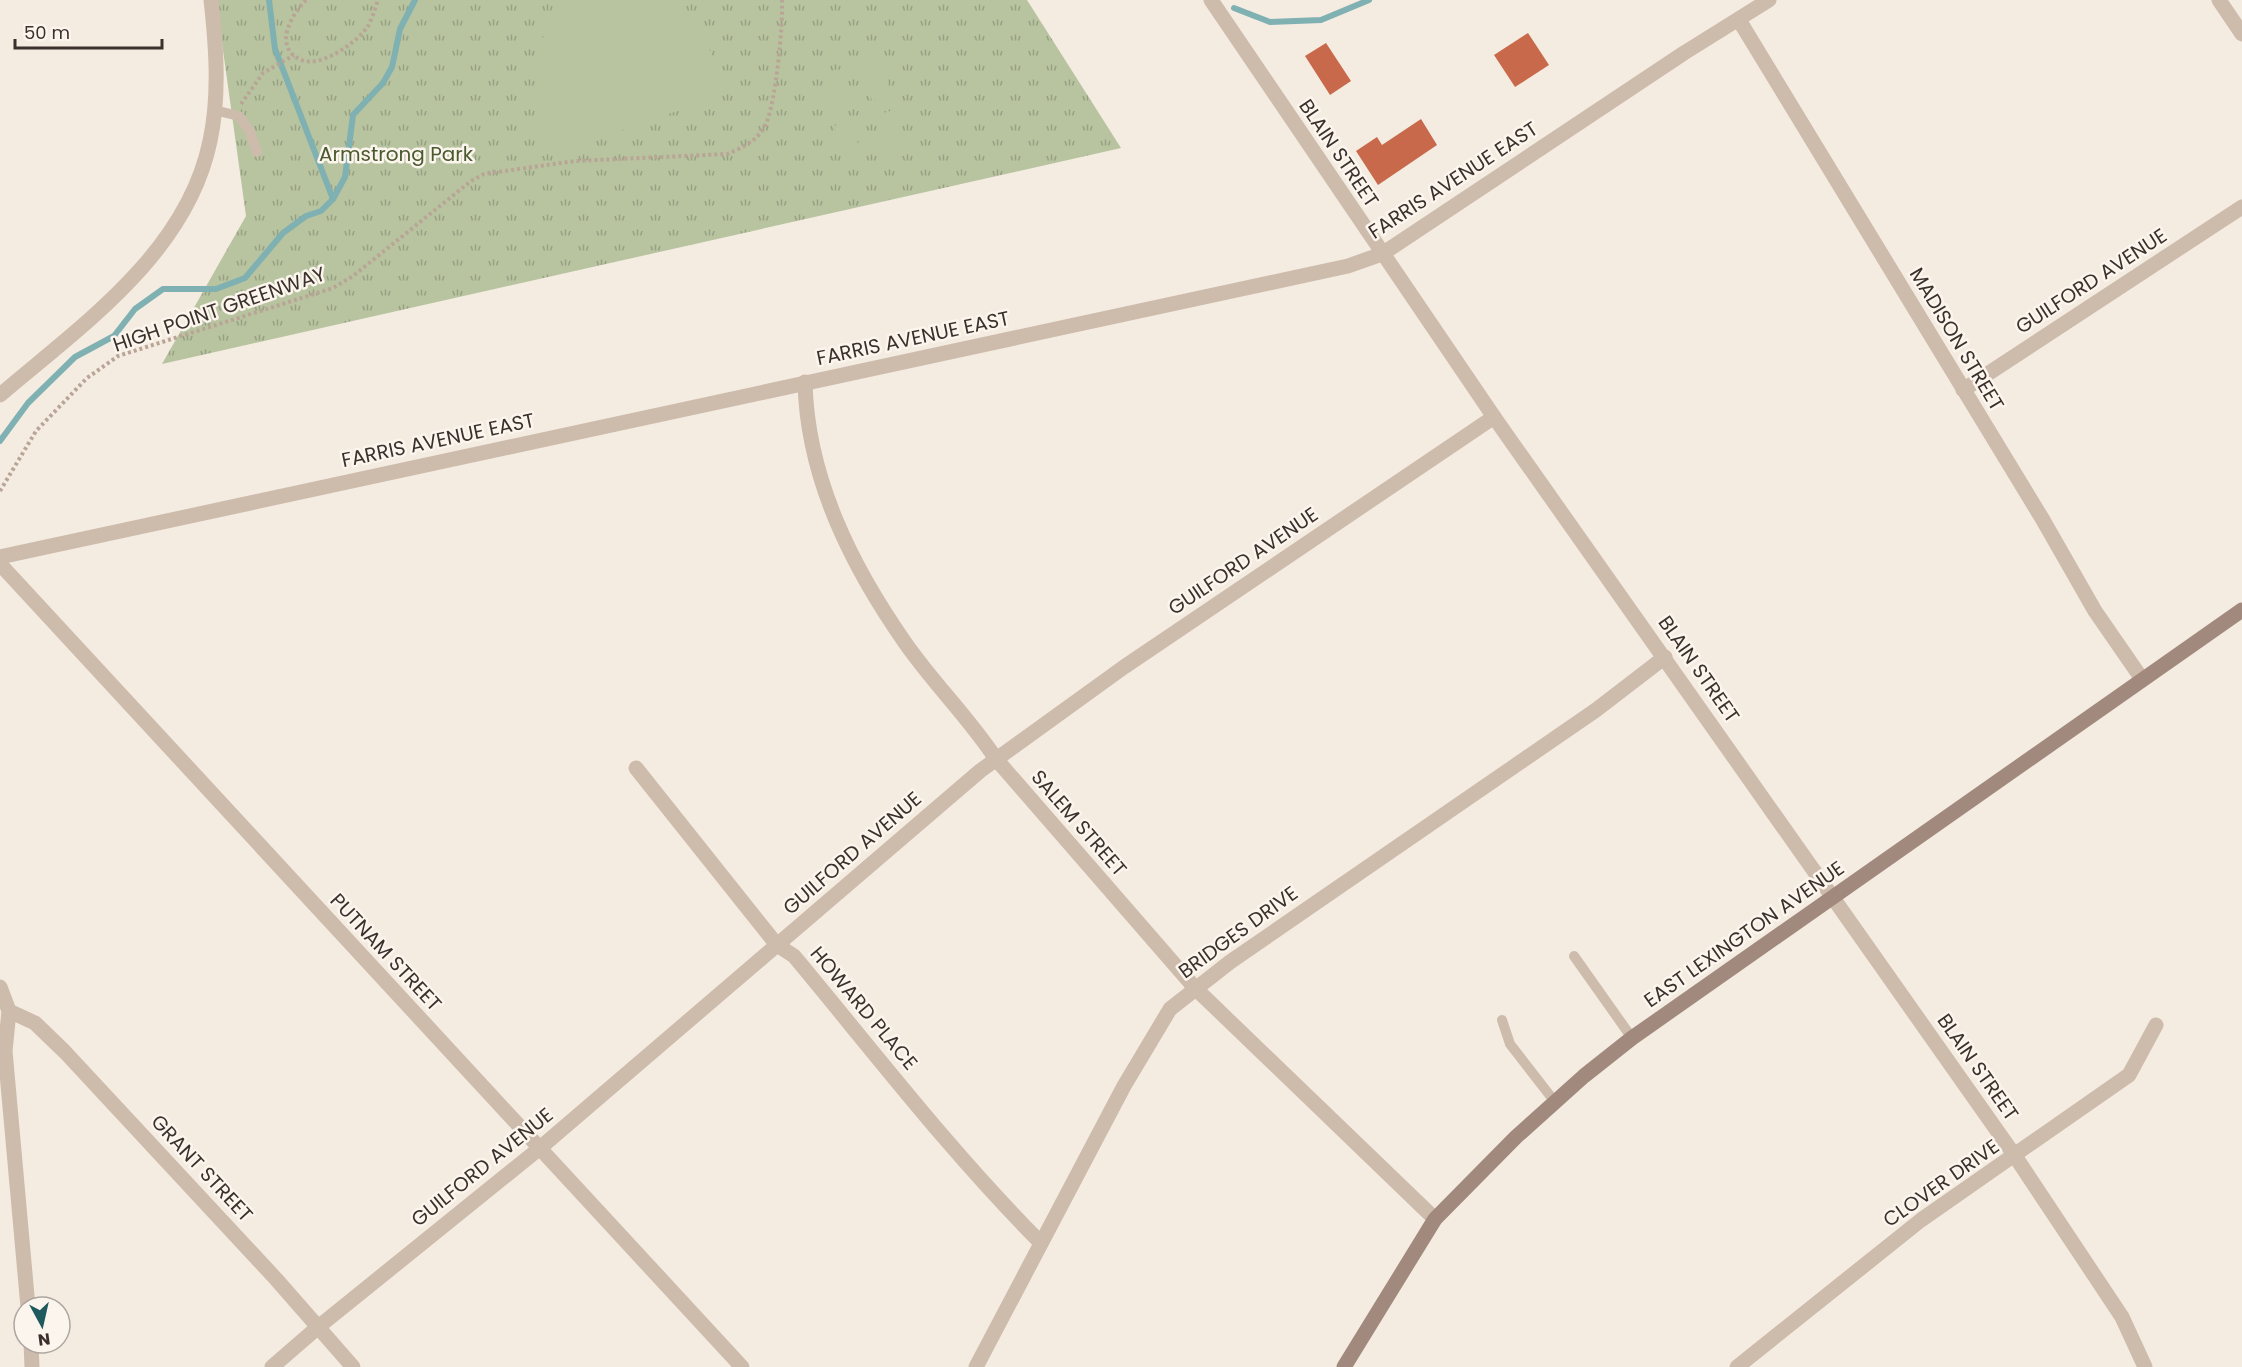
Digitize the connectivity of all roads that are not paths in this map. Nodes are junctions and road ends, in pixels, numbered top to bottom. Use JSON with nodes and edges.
{"nodes":[{"id":1,"x":211,"y":0,"type":"edge"},
{"id":2,"x":1211,"y":0,"type":"edge"},
{"id":3,"x":1769,"y":0,"type":"edge"},
{"id":4,"x":2220,"y":0,"type":"edge"},
{"id":5,"x":1739,"y":20,"type":"junction"},
{"id":6,"x":2242,"y":34,"type":"edge"},
{"id":7,"x":214,"y":110,"type":"junction"},
{"id":8,"x":257,"y":152,"type":"dead end"},
{"id":9,"x":2242,"y":207,"type":"edge"},
{"id":10,"x":1382,"y":254,"type":"junction"},
{"id":11,"x":805,"y":382,"type":"junction"},
{"id":12,"x":1964,"y":390,"type":"junction"},
{"id":13,"x":0,"y":395,"type":"edge"},
{"id":14,"x":1494,"y":417,"type":"junction"},
{"id":15,"x":0,"y":556,"type":"edge"},
{"id":16,"x":0,"y":564,"type":"edge"},
{"id":17,"x":2242,"y":610,"type":"edge"},
{"id":18,"x":1665,"y":657,"type":"junction"},
{"id":19,"x":2142,"y":679,"type":"junction"},
{"id":20,"x":996,"y":759,"type":"junction"},
{"id":21,"x":636,"y":768,"type":"dead end"},
{"id":22,"x":1833,"y":897,"type":"junction"},
{"id":23,"x":777,"y":945,"type":"junction"},
{"id":24,"x":1574,"y":956,"type":"dead end"},
{"id":25,"x":0,"y":987,"type":"edge"},
{"id":26,"x":1195,"y":988,"type":"junction"},
{"id":27,"x":9,"y":1011,"type":"junction"},
{"id":28,"x":1502,"y":1020,"type":"dead end"},
{"id":29,"x":2156,"y":1024,"type":"dead end"},
{"id":30,"x":1632,"y":1038,"type":"junction"},
{"id":31,"x":1555,"y":1102,"type":"junction"},
{"id":32,"x":540,"y":1148,"type":"junction"},
{"id":33,"x":2015,"y":1156,"type":"junction"},
{"id":34,"x":1435,"y":1220,"type":"junction"},
{"id":35,"x":1041,"y":1243,"type":"junction"},
{"id":36,"x":27,"y":1295,"type":"edge"},
{"id":37,"x":317,"y":1328,"type":"junction"},
{"id":38,"x":272,"y":1367,"type":"edge"},
{"id":39,"x":353,"y":1367,"type":"edge"},
{"id":40,"x":742,"y":1367,"type":"edge"},
{"id":41,"x":976,"y":1367,"type":"edge"},
{"id":42,"x":1344,"y":1367,"type":"edge"},
{"id":43,"x":1737,"y":1367,"type":"edge"},
{"id":44,"x":2145,"y":1367,"type":"edge"}],
"edges":[{"from":1,"to":7,"type":"street"},
{"from":2,"to":10,"type":"street","name":"BLAIN STREET"},
{"from":3,"to":5,"type":"street","name":"FARRIS AVENUE EAST"},
{"from":4,"to":6,"type":"street"},
{"from":5,"to":10,"type":"street","name":"FARRIS AVENUE EAST"},
{"from":5,"to":12,"type":"street","name":"MADISON STREET"},
{"from":7,"to":8,"type":"lane"},
{"from":7,"to":13,"type":"street"},
{"from":9,"to":12,"type":"street","name":"GUILFORD AVENUE"},
{"from":10,"to":11,"type":"street","name":"FARRIS AVENUE EAST"},
{"from":10,"to":14,"type":"street","name":"BLAIN STREET"},
{"from":11,"to":15,"type":"street","name":"FARRIS AVENUE EAST"},
{"from":11,"to":20,"type":"street","name":"SALEM STREET"},
{"from":12,"to":19,"type":"street","name":"MADISON STREET"},
{"from":14,"to":18,"type":"street","name":"BLAIN STREET"},
{"from":14,"to":20,"type":"street","name":"GUILFORD AVENUE"},
{"from":16,"to":32,"type":"street","name":"PUTNAM STREET"},
{"from":17,"to":19,"type":"main road","name":"EAST LEXINGTON AVENUE"},
{"from":18,"to":22,"type":"street","name":"BLAIN STREET"},
{"from":18,"to":26,"type":"street","name":"BRIDGES DRIVE"},
{"from":19,"to":22,"type":"main road","name":"EAST LEXINGTON AVENUE"},
{"from":20,"to":23,"type":"street","name":"GUILFORD AVENUE"},
{"from":20,"to":26,"type":"street","name":"SALEM STREET"},
{"from":21,"to":23,"type":"street","name":"HOWARD PLACE"},
{"from":22,"to":30,"type":"main road","name":"EAST LEXINGTON AVENUE"},
{"from":22,"to":33,"type":"street","name":"BLAIN STREET"},
{"from":23,"to":32,"type":"street","name":"GUILFORD AVENUE"},
{"from":23,"to":35,"type":"street","name":"HOWARD PLACE"},
{"from":24,"to":30,"type":"lane"},
{"from":25,"to":27,"type":"street"},
{"from":26,"to":34,"type":"street","name":"SALEM STREET"},
{"from":26,"to":35,"type":"street","name":"BRIDGES DRIVE"},
{"from":27,"to":36,"type":"street"},
{"from":27,"to":37,"type":"street","name":"GRANT STREET"},
{"from":28,"to":31,"type":"lane"},
{"from":29,"to":33,"type":"street","name":"CLOVER DRIVE"},
{"from":30,"to":31,"type":"main road","name":"EAST LEXINGTON AVENUE"},
{"from":31,"to":34,"type":"main road","name":"EAST LEXINGTON AVENUE"},
{"from":32,"to":37,"type":"street","name":"GUILFORD AVENUE"},
{"from":32,"to":40,"type":"street","name":"PUTNAM STREET"},
{"from":33,"to":43,"type":"street","name":"CLOVER DRIVE"},
{"from":33,"to":44,"type":"street","name":"BLAIN STREET"},
{"from":34,"to":42,"type":"main road","name":"EAST LEXINGTON AVENUE"},
{"from":35,"to":41,"type":"street","name":"BRIDGES DRIVE"},
{"from":37,"to":38,"type":"street","name":"GUILFORD AVENUE"},
{"from":37,"to":39,"type":"street","name":"GRANT STREET"}]}
